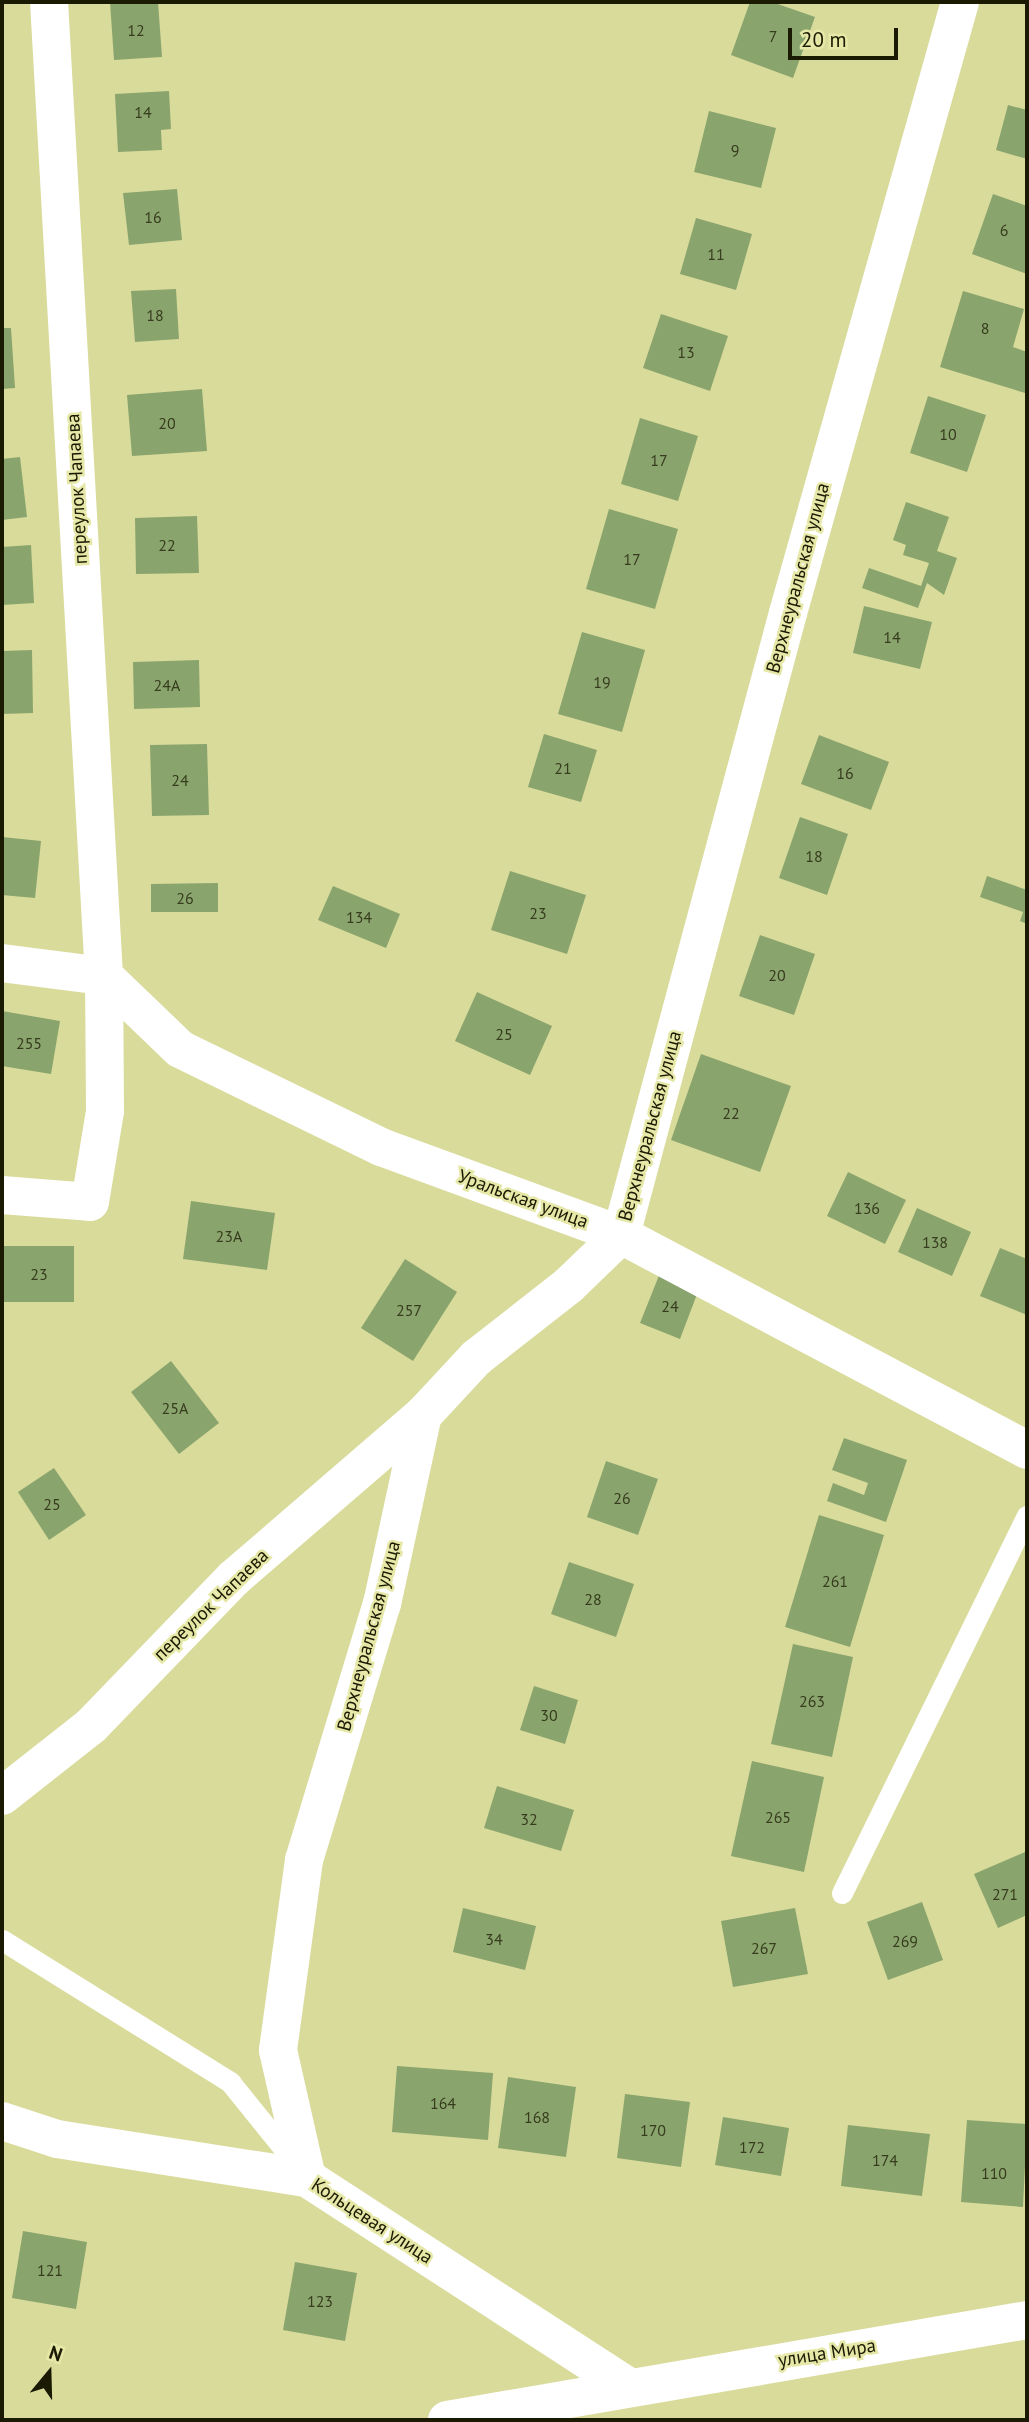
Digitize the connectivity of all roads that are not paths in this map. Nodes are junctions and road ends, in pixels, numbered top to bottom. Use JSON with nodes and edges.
{"nodes":[{"id":1,"x":49,"y":2,"type":"edge"},
{"id":2,"x":960,"y":2,"type":"edge"},
{"id":3,"x":2,"y":962,"type":"edge"},
{"id":4,"x":104,"y":976,"type":"junction"},
{"id":5,"x":2,"y":1195,"type":"edge"},
{"id":6,"x":621,"y":1235,"type":"junction"},
{"id":7,"x":422,"y":1415,"type":"junction"},
{"id":8,"x":1027,"y":1450,"type":"edge"},
{"id":9,"x":1027,"y":1516,"type":"edge"},
{"id":10,"x":2,"y":1796,"type":"edge"},
{"id":11,"x":842,"y":1893,"type":"dead end"},
{"id":12,"x":2,"y":1940,"type":"edge"},
{"id":13,"x":2,"y":2121,"type":"edge"},
{"id":14,"x":307,"y":2178,"type":"junction"},
{"id":15,"x":1027,"y":2320,"type":"edge"},
{"id":16,"x":627,"y":2386,"type":"junction"},
{"id":17,"x":447,"y":2420,"type":"edge"}],
"edges":[{"from":1,"to":4,"type":"street","name":"переулок Чапаева"},
{"from":2,"to":6,"type":"street","name":"Верхнеуральская улица"},
{"from":3,"to":4,"type":"street"},
{"from":4,"to":5,"type":"street"},
{"from":4,"to":6,"type":"street","name":"Уральская улица"},
{"from":6,"to":7,"type":"street","name":"Верхнеуральская улица"},
{"from":6,"to":8,"type":"street","name":"Уральская улица"},
{"from":7,"to":10,"type":"street","name":"переулок Чапаева"},
{"from":7,"to":14,"type":"street","name":"Верхнеуральская улица"},
{"from":9,"to":11,"type":"lane"},
{"from":12,"to":14,"type":"lane"},
{"from":13,"to":14,"type":"street","name":"Кольцевая улица"},
{"from":14,"to":16,"type":"street","name":"Кольцевая улица"},
{"from":15,"to":16,"type":"street","name":"улица Мира"},
{"from":16,"to":17,"type":"street","name":"улица Мира"}]}
